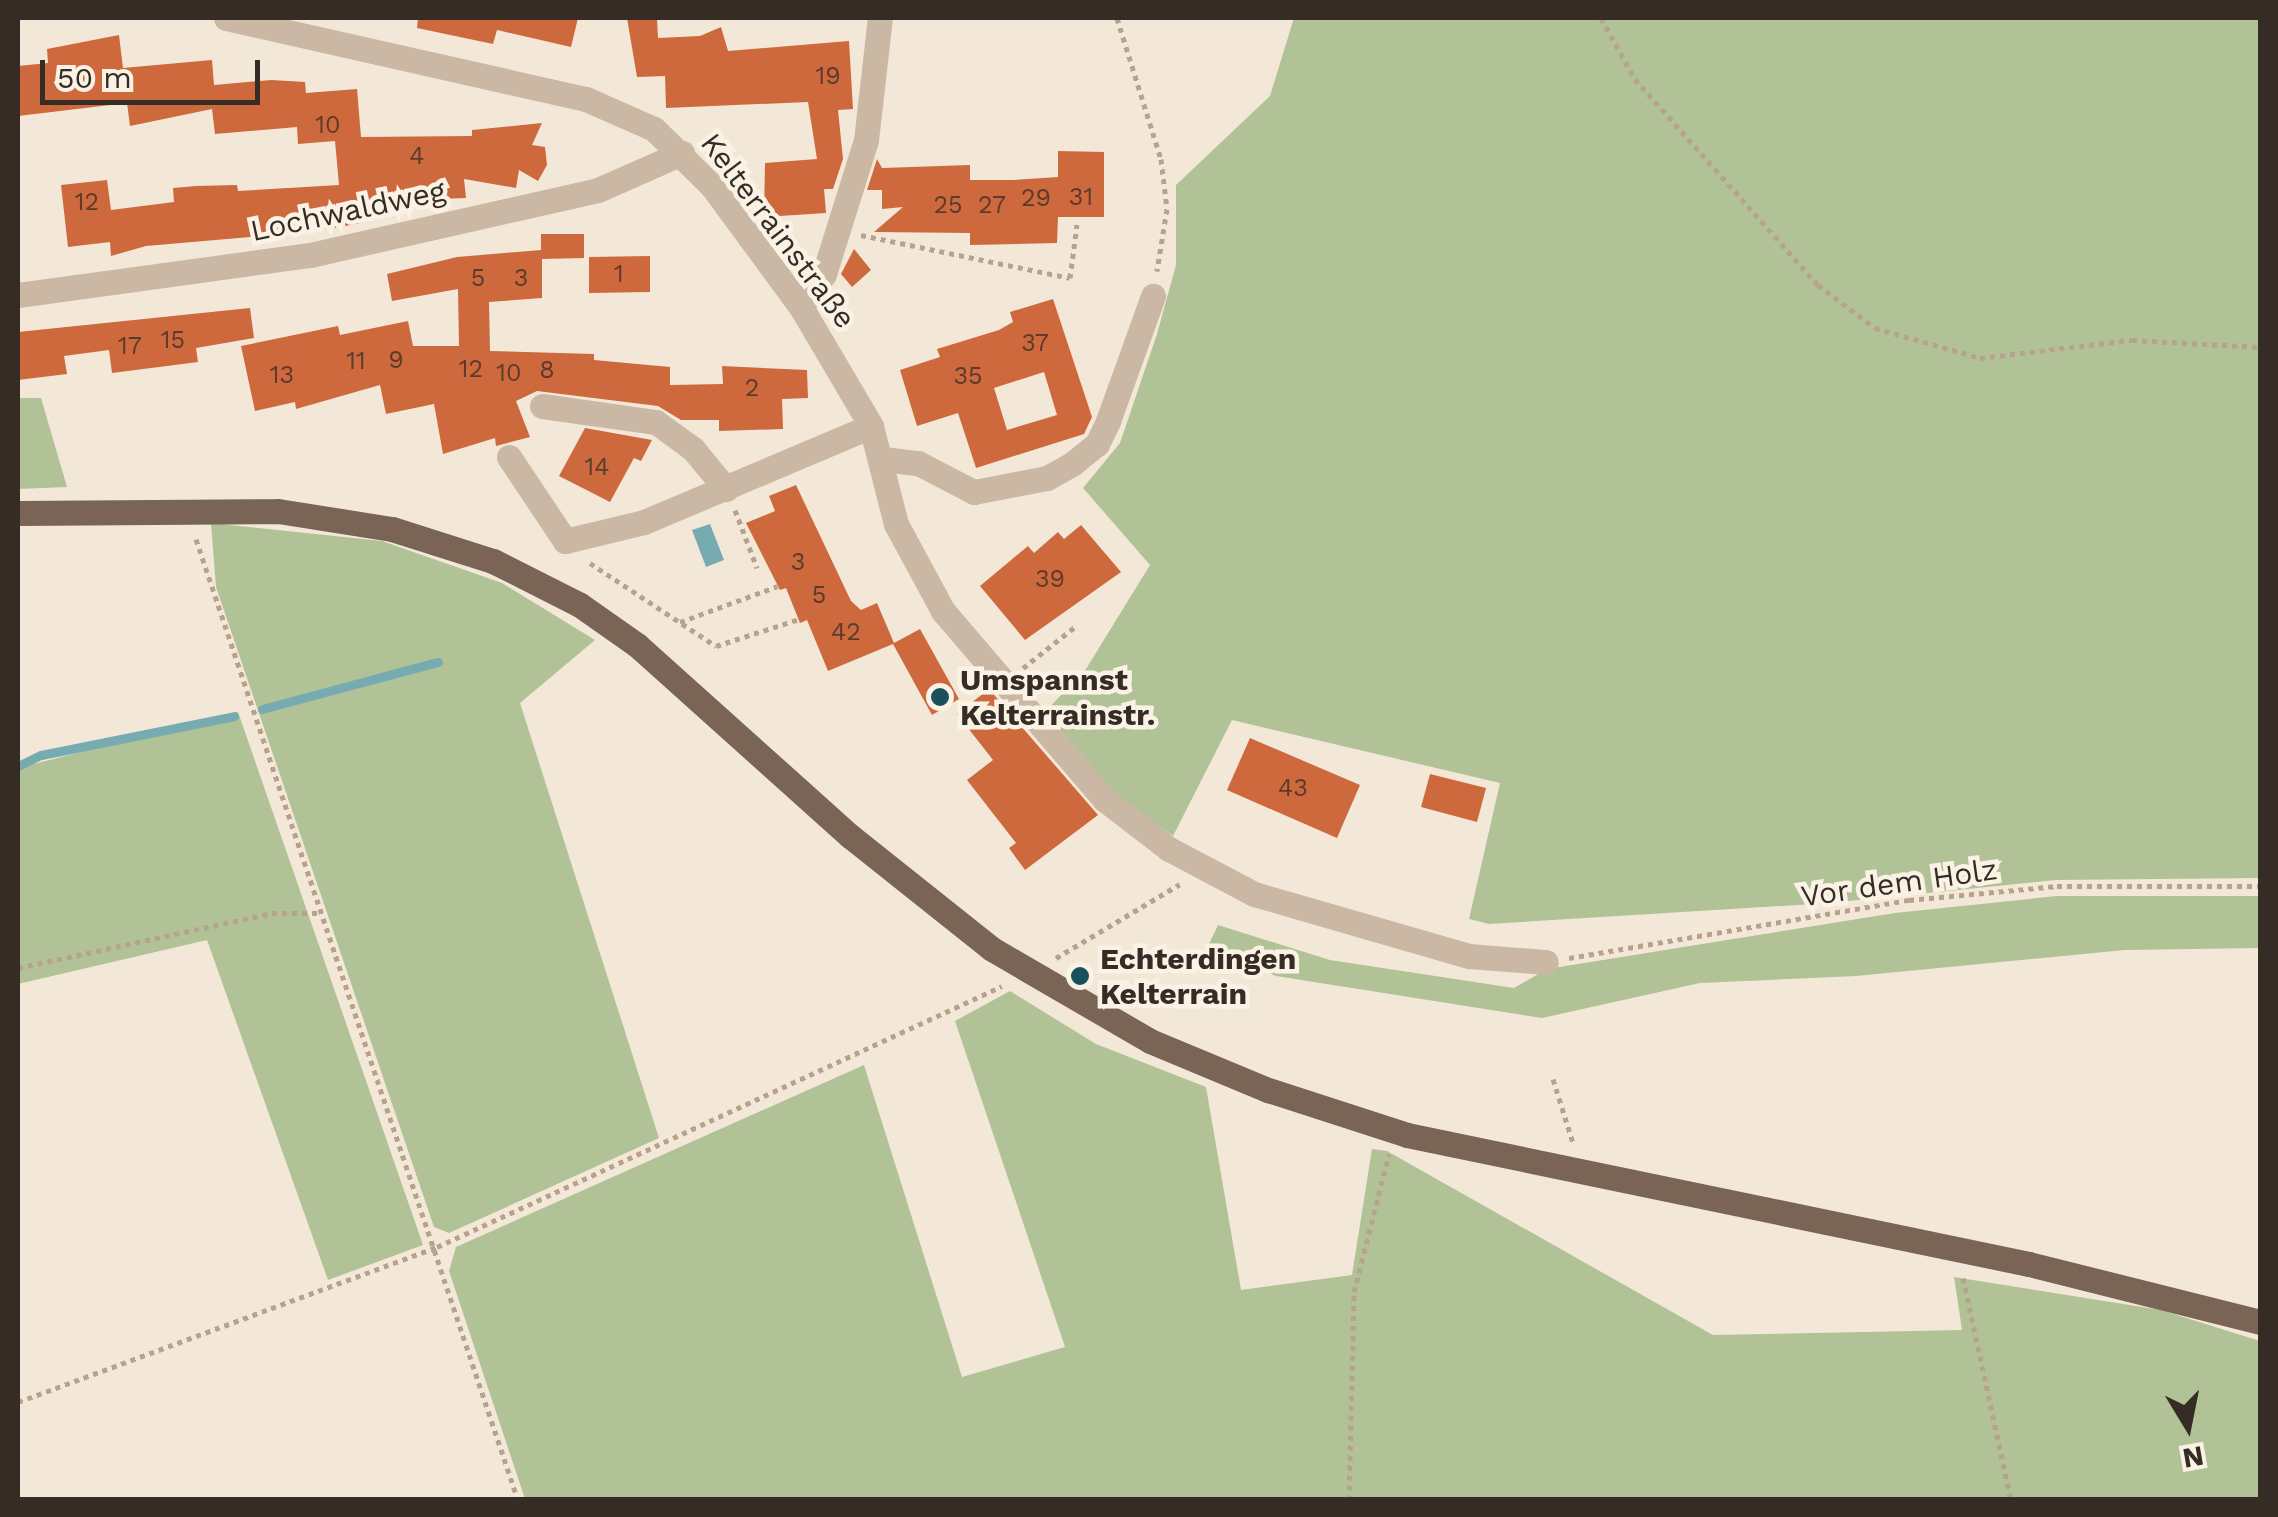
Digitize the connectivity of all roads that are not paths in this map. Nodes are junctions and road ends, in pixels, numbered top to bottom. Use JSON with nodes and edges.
{"nodes":[{"id":1,"x":226,"y":18,"type":"edge"},
{"id":2,"x":880,"y":18,"type":"edge"},
{"id":3,"x":682,"y":154,"type":"junction"},
{"id":4,"x":18,"y":295,"type":"edge"},
{"id":5,"x":1153,"y":296,"type":"road end"},
{"id":6,"x":801,"y":307,"type":"junction"},
{"id":7,"x":542,"y":406,"type":"dead end"},
{"id":8,"x":871,"y":426,"type":"junction"},
{"id":9,"x":509,"y":458,"type":"dead end"},
{"id":10,"x":883,"y":459,"type":"junction"},
{"id":11,"x":726,"y":488,"type":"junction"},
{"id":12,"x":18,"y":513,"type":"edge"},
{"id":13,"x":1546,"y":962,"type":"road end"},
{"id":14,"x":2260,"y":1322,"type":"edge"}],
"edges":[{"from":1,"to":3,"type":"street","name":"Kelterrainstraße"},
{"from":2,"to":6,"type":"street"},
{"from":3,"to":4,"type":"street","name":"Lochwaldweg"},
{"from":3,"to":6,"type":"street","name":"Kelterrainstraße"},
{"from":5,"to":10,"type":"street"},
{"from":6,"to":8,"type":"street","name":"Kelterrainstraße"},
{"from":7,"to":11,"type":"street"},
{"from":8,"to":10,"type":"street","name":"Kelterrainstraße"},
{"from":8,"to":11,"type":"street"},
{"from":9,"to":11,"type":"street"},
{"from":10,"to":13,"type":"street","name":"Kelterrainstraße"},
{"from":12,"to":14,"type":"main road"}]}
